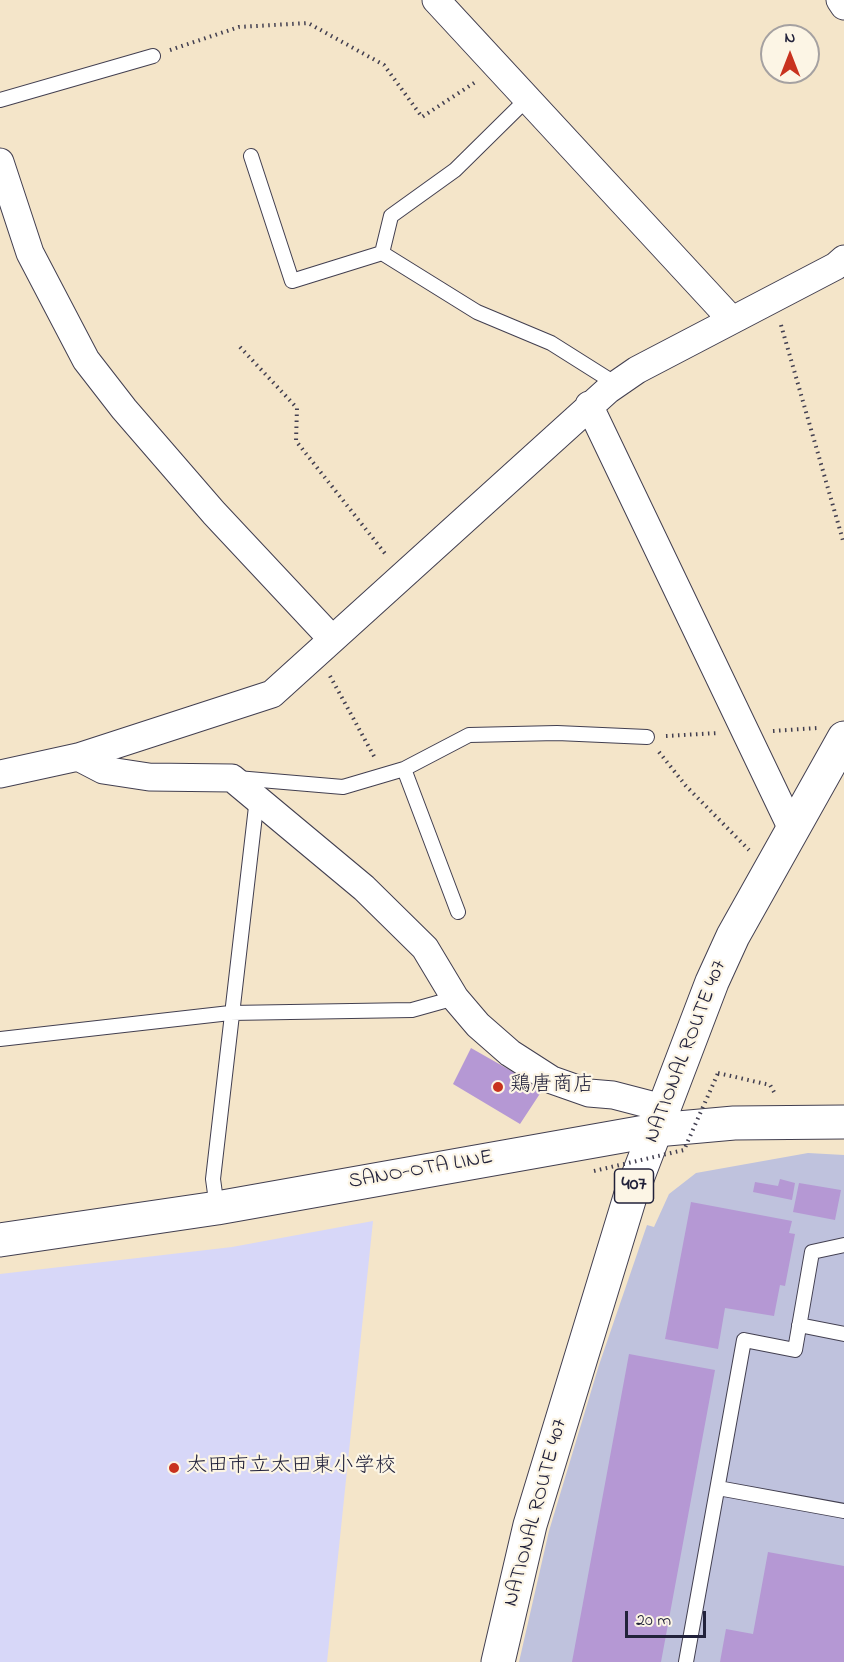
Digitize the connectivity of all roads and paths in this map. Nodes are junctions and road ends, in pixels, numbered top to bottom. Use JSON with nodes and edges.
{"nodes":[{"id":1,"x":436,"y":0,"type":"edge"},
{"id":2,"x":840,"y":0,"type":"edge"},
{"id":3,"x":844,"y":6,"type":"edge"},
{"id":4,"x":153,"y":56,"type":"joint"},
{"id":5,"x":498,"y":67,"type":"junction"},
{"id":6,"x":527,"y":99,"type":"junction"},
{"id":7,"x":0,"y":100,"type":"edge"},
{"id":8,"x":251,"y":156,"type":"dead end"},
{"id":9,"x":0,"y":162,"type":"edge"},
{"id":10,"x":382,"y":253,"type":"junction"},
{"id":11,"x":844,"y":259,"type":"edge"},
{"id":12,"x":774,"y":298,"type":"junction"},
{"id":13,"x":731,"y":319,"type":"junction"},
{"id":14,"x":240,"y":347,"type":"dead end"},
{"id":15,"x":616,"y":384,"type":"junction"},
{"id":16,"x":588,"y":405,"type":"junction"},
{"id":17,"x":844,"y":544,"type":"edge"},
{"id":18,"x":402,"y":575,"type":"junction"},
{"id":19,"x":325,"y":646,"type":"junction"},
{"id":20,"x":746,"y":732,"type":"junction"},
{"id":21,"x":835,"y":732,"type":"edge"},
{"id":22,"x":647,"y":737,"type":"junction"},
{"id":23,"x":78,"y":757,"type":"junction"},
{"id":24,"x":404,"y":769,"type":"junction"},
{"id":25,"x":0,"y":774,"type":"edge"},
{"id":26,"x":384,"y":775,"type":"junction"},
{"id":27,"x":232,"y":778,"type":"junction"},
{"id":28,"x":257,"y":796,"type":"junction"},
{"id":29,"x":792,"y":829,"type":"junction"},
{"id":30,"x":769,"y":870,"type":"junction"},
{"id":31,"x":458,"y":912,"type":"dead end"},
{"id":32,"x":455,"y":998,"type":"junction"},
{"id":33,"x":230,"y":1013,"type":"junction"},
{"id":34,"x":0,"y":1039,"type":"edge"},
{"id":35,"x":775,"y":1093,"type":"dead end"},
{"id":36,"x":660,"y":1119,"type":"junction"},
{"id":37,"x":844,"y":1122,"type":"edge"},
{"id":38,"x":594,"y":1171,"type":"dead end"},
{"id":39,"x":217,"y":1208,"type":"junction"},
{"id":40,"x":0,"y":1240,"type":"edge"},
{"id":41,"x":844,"y":1245,"type":"edge"},
{"id":42,"x":799,"y":1325,"type":"junction"},
{"id":43,"x":844,"y":1334,"type":"edge"},
{"id":44,"x":718,"y":1488,"type":"junction"},
{"id":45,"x":844,"y":1511,"type":"edge"},
{"id":46,"x":498,"y":1662,"type":"edge"},
{"id":47,"x":686,"y":1662,"type":"edge"}],
"edges":[{"from":1,"to":5,"type":"street"},
{"from":2,"to":3,"type":"street"},
{"from":4,"to":5,"type":"path"},
{"from":4,"to":7,"type":"lane"},
{"from":5,"to":6,"type":"street"},
{"from":6,"to":10,"type":"lane"},
{"from":6,"to":13,"type":"street"},
{"from":8,"to":10,"type":"lane"},
{"from":9,"to":19,"type":"street"},
{"from":10,"to":15,"type":"lane"},
{"from":11,"to":12,"type":"street"},
{"from":12,"to":13,"type":"street"},
{"from":12,"to":17,"type":"path"},
{"from":13,"to":15,"type":"street"},
{"from":14,"to":18,"type":"path"},
{"from":15,"to":16,"type":"street"},
{"from":16,"to":18,"type":"street"},
{"from":16,"to":20,"type":"street"},
{"from":18,"to":19,"type":"street"},
{"from":19,"to":23,"type":"street"},
{"from":19,"to":26,"type":"path"},
{"from":20,"to":21,"type":"path"},
{"from":20,"to":22,"type":"path"},
{"from":20,"to":29,"type":"street"},
{"from":21,"to":29,"type":"main road","name":"NATIONAL ROUTE 407","number":"407"},
{"from":22,"to":24,"type":"lane"},
{"from":22,"to":30,"type":"path"},
{"from":23,"to":25,"type":"street"},
{"from":23,"to":27,"type":"street"},
{"from":24,"to":26,"type":"lane"},
{"from":24,"to":31,"type":"lane"},
{"from":26,"to":27,"type":"lane"},
{"from":27,"to":28,"type":"street"},
{"from":28,"to":32,"type":"street"},
{"from":28,"to":33,"type":"lane"},
{"from":29,"to":30,"type":"main road","name":"NATIONAL ROUTE 407","number":"407"},
{"from":30,"to":36,"type":"main road","name":"NATIONAL ROUTE 407","number":"407"},
{"from":32,"to":33,"type":"lane"},
{"from":32,"to":36,"type":"street"},
{"from":33,"to":34,"type":"lane"},
{"from":33,"to":39,"type":"lane"},
{"from":35,"to":38,"type":"path","bridge":true},
{"from":36,"to":37,"type":"main road","name":"SANO-OTA LINE"},
{"from":36,"to":39,"type":"main road","name":"SANO-OTA LINE"},
{"from":36,"to":46,"type":"main road","name":"NATIONAL ROUTE 407","number":"407"},
{"from":39,"to":40,"type":"main road","name":"SANO-OTA LINE"},
{"from":41,"to":42,"type":"lane"},
{"from":42,"to":43,"type":"lane"},
{"from":42,"to":44,"type":"lane"},
{"from":44,"to":45,"type":"lane"},
{"from":44,"to":47,"type":"lane"}]}
